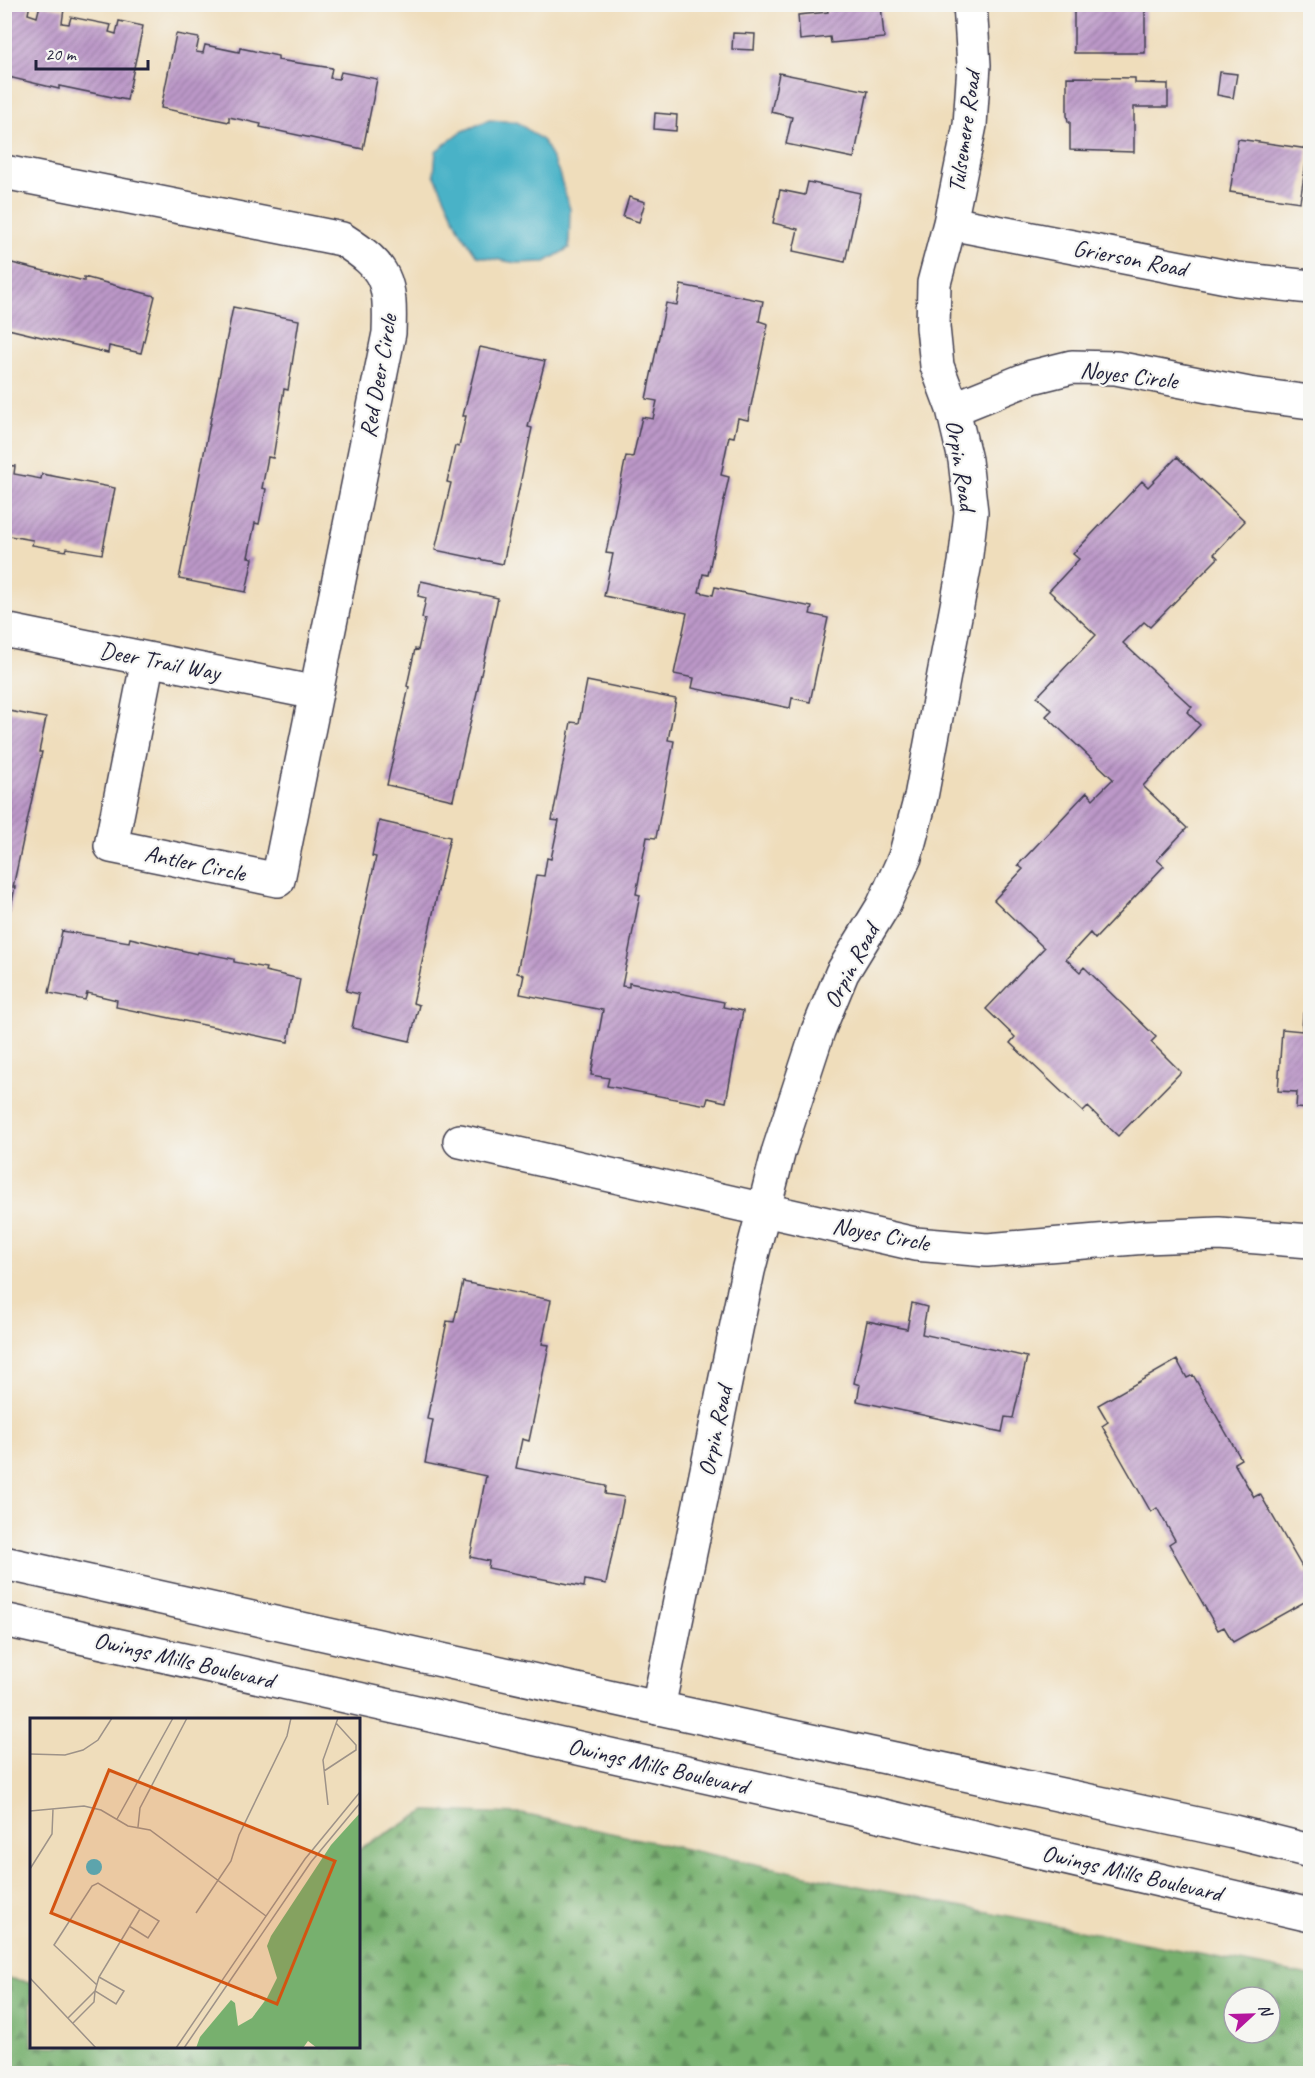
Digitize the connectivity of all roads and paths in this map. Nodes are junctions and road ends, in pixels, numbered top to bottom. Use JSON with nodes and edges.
{"nodes":[{"id":1,"x":970,"y":4,"type":"edge"},
{"id":2,"x":4,"y":172,"type":"edge"},
{"id":3,"x":950,"y":223,"type":"junction"},
{"id":4,"x":1311,"y":287,"type":"edge"},
{"id":5,"x":1311,"y":402,"type":"edge"},
{"id":6,"x":953,"y":409,"type":"junction"},
{"id":7,"x":4,"y":630,"type":"edge"},
{"id":8,"x":148,"y":659,"type":"junction"},
{"id":9,"x":316,"y":693,"type":"junction"},
{"id":10,"x":460,"y":1141,"type":"dead end"},
{"id":11,"x":763,"y":1210,"type":"junction"},
{"id":12,"x":1311,"y":1241,"type":"edge"},
{"id":13,"x":4,"y":1563,"type":"edge"},
{"id":14,"x":4,"y":1620,"type":"edge"},
{"id":15,"x":658,"y":1708,"type":"junction"},
{"id":16,"x":1311,"y":1851,"type":"edge"},
{"id":17,"x":1311,"y":1916,"type":"edge"}],
"edges":[{"from":1,"to":3,"type":"street","name":"Tulsemere Road"},
{"from":2,"to":9,"type":"street","name":"Red Deer Circle"},
{"from":3,"to":4,"type":"street","name":"Grierson Road"},
{"from":3,"to":6,"type":"street","name":"Orpin Road"},
{"from":5,"to":6,"type":"street","name":"Noyes Circle"},
{"from":6,"to":11,"type":"street","name":"Orpin Road"},
{"from":7,"to":8,"type":"street","name":"Deer Trail Way"},
{"from":8,"to":9,"type":"street","name":"Deer Trail Way"},
{"from":8,"to":9,"type":"street","name":"Antler Circle"},
{"from":10,"to":11,"type":"street","name":"Noyes Circle"},
{"from":11,"to":12,"type":"street","name":"Noyes Circle"},
{"from":11,"to":15,"type":"street","name":"Orpin Road"},
{"from":13,"to":15,"type":"street"},
{"from":14,"to":17,"type":"street","name":"Owings Mills Boulevard"},
{"from":15,"to":16,"type":"street"}]}
